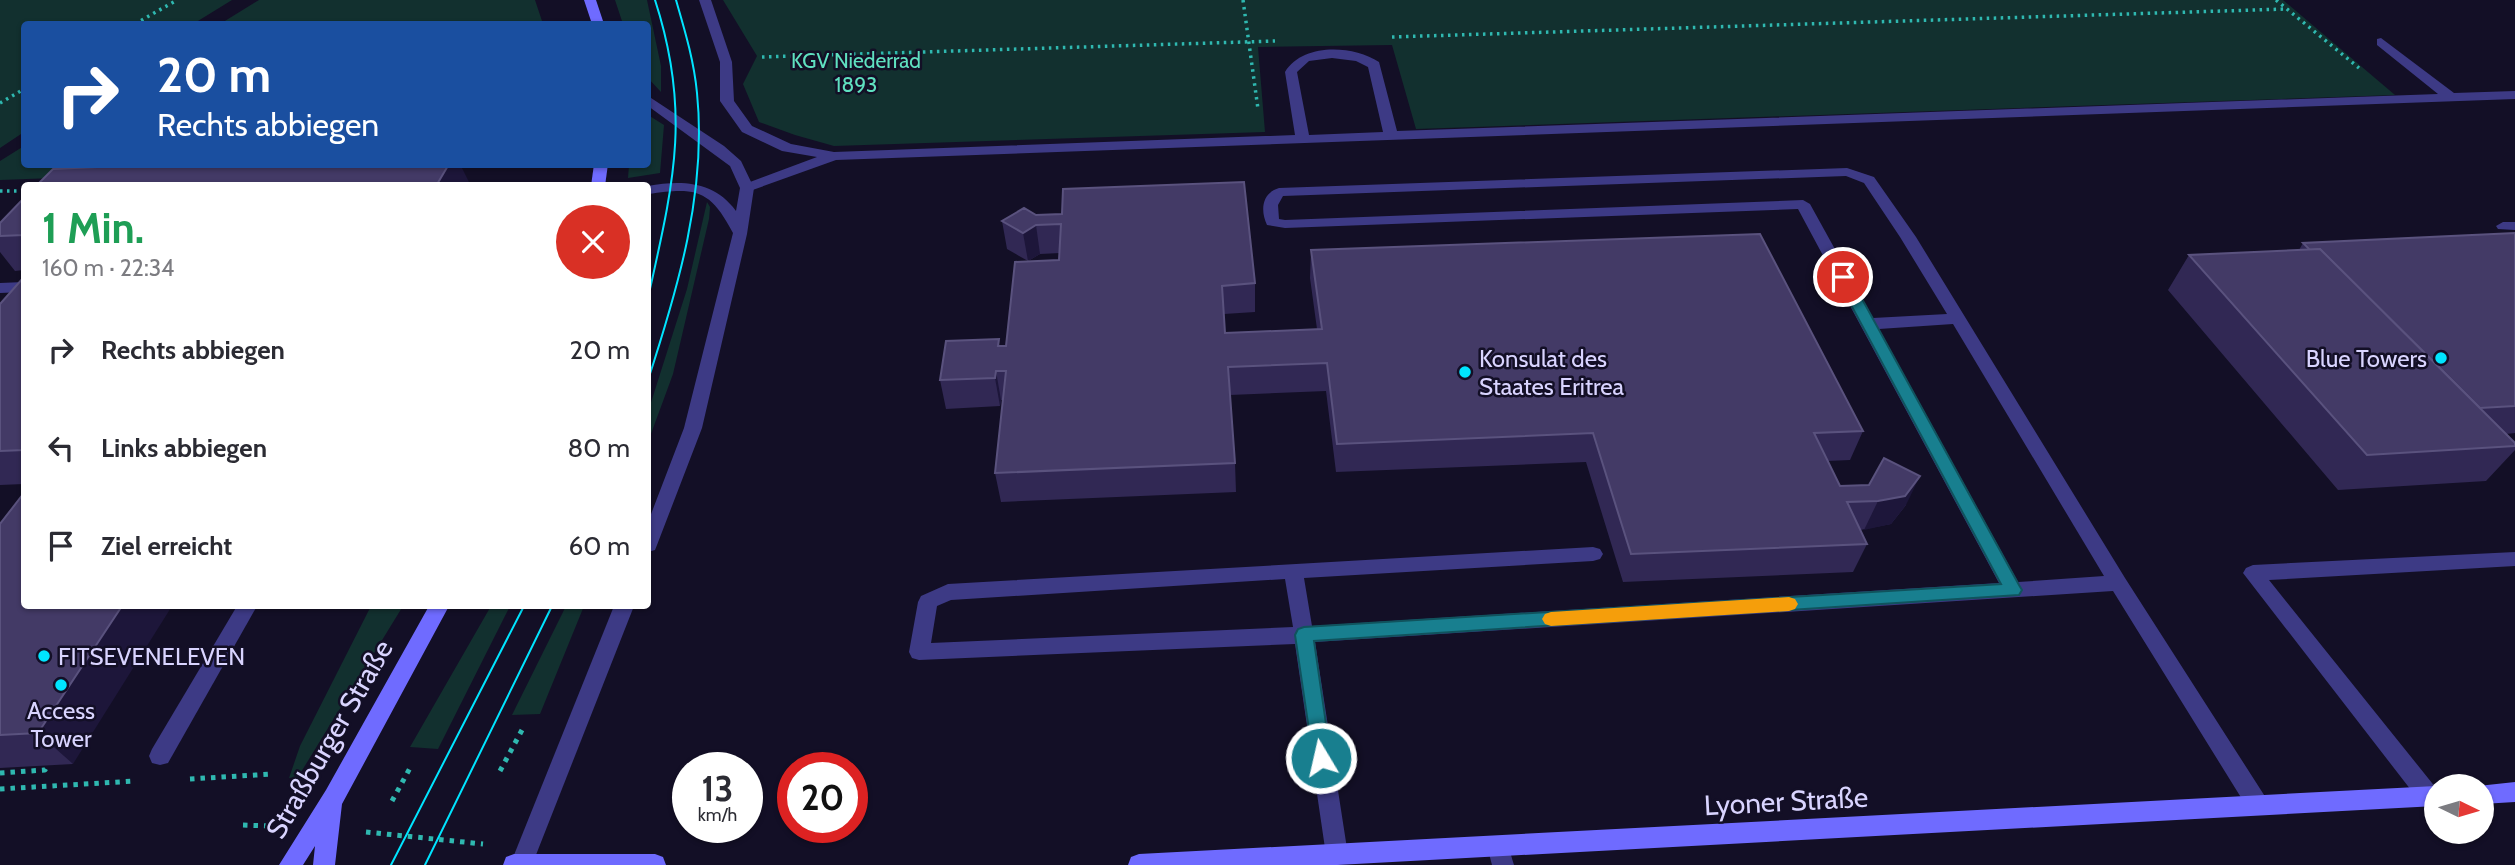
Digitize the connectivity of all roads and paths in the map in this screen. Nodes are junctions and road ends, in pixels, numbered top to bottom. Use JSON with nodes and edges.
{"nodes":[{"id":1,"x":177,"y":0,"type":"edge"},
{"id":2,"x":590,"y":0,"type":"edge"},
{"id":3,"x":705,"y":0,"type":"edge"},
{"id":4,"x":1243,"y":0,"type":"edge"},
{"id":5,"x":2276,"y":0,"type":"edge"},
{"id":6,"x":2286,"y":9,"type":"junction"},
{"id":7,"x":140,"y":21,"type":"edge"},
{"id":8,"x":597,"y":21,"type":"edge"},
{"id":9,"x":1387,"y":37,"type":"dead end"},
{"id":10,"x":1277,"y":41,"type":"dead end"},
{"id":11,"x":1249,"y":42,"type":"junction"},
{"id":12,"x":2381,"y":42,"type":"dead end"},
{"id":13,"x":762,"y":57,"type":"dead end"},
{"id":14,"x":21,"y":91,"type":"edge"},
{"id":15,"x":2515,"y":95,"type":"edge"},
{"id":16,"x":2450,"y":97,"type":"junction"},
{"id":17,"x":2396,"y":99,"type":"junction"},
{"id":18,"x":651,"y":102,"type":"edge"},
{"id":19,"x":0,"y":103,"type":"edge"},
{"id":20,"x":1391,"y":136,"type":"junction"},
{"id":21,"x":1303,"y":139,"type":"junction"},
{"id":22,"x":1263,"y":141,"type":"junction"},
{"id":23,"x":834,"y":156,"type":"junction"},
{"id":24,"x":1788,"y":174,"type":"junction"},
{"id":25,"x":747,"y":188,"type":"junction"},
{"id":26,"x":651,"y":189,"type":"edge"},
{"id":27,"x":0,"y":191,"type":"edge"},
{"id":28,"x":21,"y":191,"type":"edge"},
{"id":29,"x":1803,"y":204,"type":"junction"},
{"id":30,"x":740,"y":234,"type":"junction"},
{"id":31,"x":21,"y":287,"type":"edge"},
{"id":32,"x":0,"y":288,"type":"edge"},
{"id":33,"x":1958,"y":319,"type":"junction"},
{"id":34,"x":1868,"y":324,"type":"junction"},
{"id":35,"x":651,"y":537,"type":"edge"},
{"id":36,"x":1593,"y":554,"type":"dead end"},
{"id":37,"x":2515,"y":559,"type":"edge"},
{"id":38,"x":1293,"y":571,"type":"junction"},
{"id":39,"x":2118,"y":583,"type":"junction"},
{"id":40,"x":2013,"y":590,"type":"junction"},
{"id":41,"x":245,"y":609,"type":"edge"},
{"id":42,"x":437,"y":609,"type":"edge"},
{"id":43,"x":623,"y":609,"type":"edge"},
{"id":44,"x":1304,"y":635,"type":"junction"},
{"id":45,"x":522,"y":730,"type":"dead end"},
{"id":46,"x":160,"y":756,"type":"dead end"},
{"id":47,"x":48,"y":765,"type":"dead end"},
{"id":48,"x":410,"y":768,"type":"dead end"},
{"id":49,"x":500,"y":771,"type":"dead end"},
{"id":50,"x":0,"y":773,"type":"edge"},
{"id":51,"x":272,"y":774,"type":"dead end"},
{"id":52,"x":186,"y":779,"type":"dead end"},
{"id":53,"x":145,"y":781,"type":"dead end"},
{"id":54,"x":2424,"y":785,"type":"edge"},
{"id":55,"x":0,"y":789,"type":"edge"},
{"id":56,"x":2515,"y":792,"type":"edge"},
{"id":57,"x":2494,"y":793,"type":"edge"},
{"id":58,"x":2424,"y":796,"type":"edge"},
{"id":59,"x":392,"y":801,"type":"dead end"},
{"id":60,"x":2258,"y":805,"type":"junction"},
{"id":61,"x":243,"y":825,"type":"dead end"},
{"id":62,"x":321,"y":828,"type":"junction"},
{"id":63,"x":1337,"y":855,"type":"junction"},
{"id":64,"x":1501,"y":855,"type":"edge"},
{"id":65,"x":521,"y":860,"type":"edge"},
{"id":66,"x":290,"y":865,"type":"edge"},
{"id":67,"x":324,"y":865,"type":"edge"},
{"id":68,"x":655,"y":865,"type":"edge"},
{"id":69,"x":1139,"y":865,"type":"edge"}],
"edges":[{"from":1,"to":7,"type":"path"},
{"from":2,"to":8,"type":"main road"},
{"from":3,"to":23,"type":"street"},
{"from":4,"to":11,"type":"path"},
{"from":5,"to":6,"type":"path"},
{"from":6,"to":9,"type":"path"},
{"from":6,"to":17,"type":"path"},
{"from":10,"to":11,"type":"path"},
{"from":11,"to":13,"type":"path"},
{"from":11,"to":22,"type":"path"},
{"from":12,"to":16,"type":"street"},
{"from":14,"to":19,"type":"path"},
{"from":15,"to":16,"type":"street"},
{"from":16,"to":17,"type":"street"},
{"from":17,"to":20,"type":"street"},
{"from":18,"to":25,"type":"street"},
{"from":20,"to":21,"type":"street"},
{"from":20,"to":21,"type":"street"},
{"from":21,"to":22,"type":"street"},
{"from":22,"to":23,"type":"street"},
{"from":23,"to":25,"type":"street"},
{"from":24,"to":29,"type":"street"},
{"from":24,"to":29,"type":"street"},
{"from":24,"to":33,"type":"street"},
{"from":25,"to":30,"type":"street"},
{"from":26,"to":30,"type":"street"},
{"from":27,"to":28,"type":"path"},
{"from":29,"to":34,"type":"street"},
{"from":30,"to":35,"type":"street"},
{"from":31,"to":32,"type":"street"},
{"from":33,"to":34,"type":"street"},
{"from":33,"to":39,"type":"street"},
{"from":34,"to":40,"type":"street"},
{"from":36,"to":38,"type":"street"},
{"from":37,"to":54,"type":"street"},
{"from":38,"to":44,"type":"street"},
{"from":38,"to":44,"type":"street"},
{"from":39,"to":40,"type":"street"},
{"from":39,"to":60,"type":"street"},
{"from":40,"to":44,"type":"street"},
{"from":41,"to":46,"type":"street"},
{"from":42,"to":62,"type":"main road","name":"Straßburger Straße"},
{"from":43,"to":65,"type":"street"},
{"from":44,"to":63,"type":"street"},
{"from":45,"to":49,"type":"path"},
{"from":47,"to":50,"type":"path"},
{"from":48,"to":59,"type":"path"},
{"from":51,"to":52,"type":"path"},
{"from":53,"to":55,"type":"path"},
{"from":56,"to":57,"type":"main road"},
{"from":58,"to":60,"type":"main road","name":"Lyoner Straße"},
{"from":60,"to":64,"type":"main road","name":"Lyoner Straße"},
{"from":61,"to":62,"type":"path"},
{"from":62,"to":65,"type":"path"},
{"from":62,"to":66,"type":"main road","name":"Straßburger Straße"},
{"from":62,"to":67,"type":"main road","name":"Straßburger Straße"},
{"from":63,"to":64,"type":"main road","name":"Lyoner Straße"},
{"from":63,"to":69,"type":"main road","name":"Lyoner Straße"},
{"from":65,"to":68,"type":"main road"}]}
